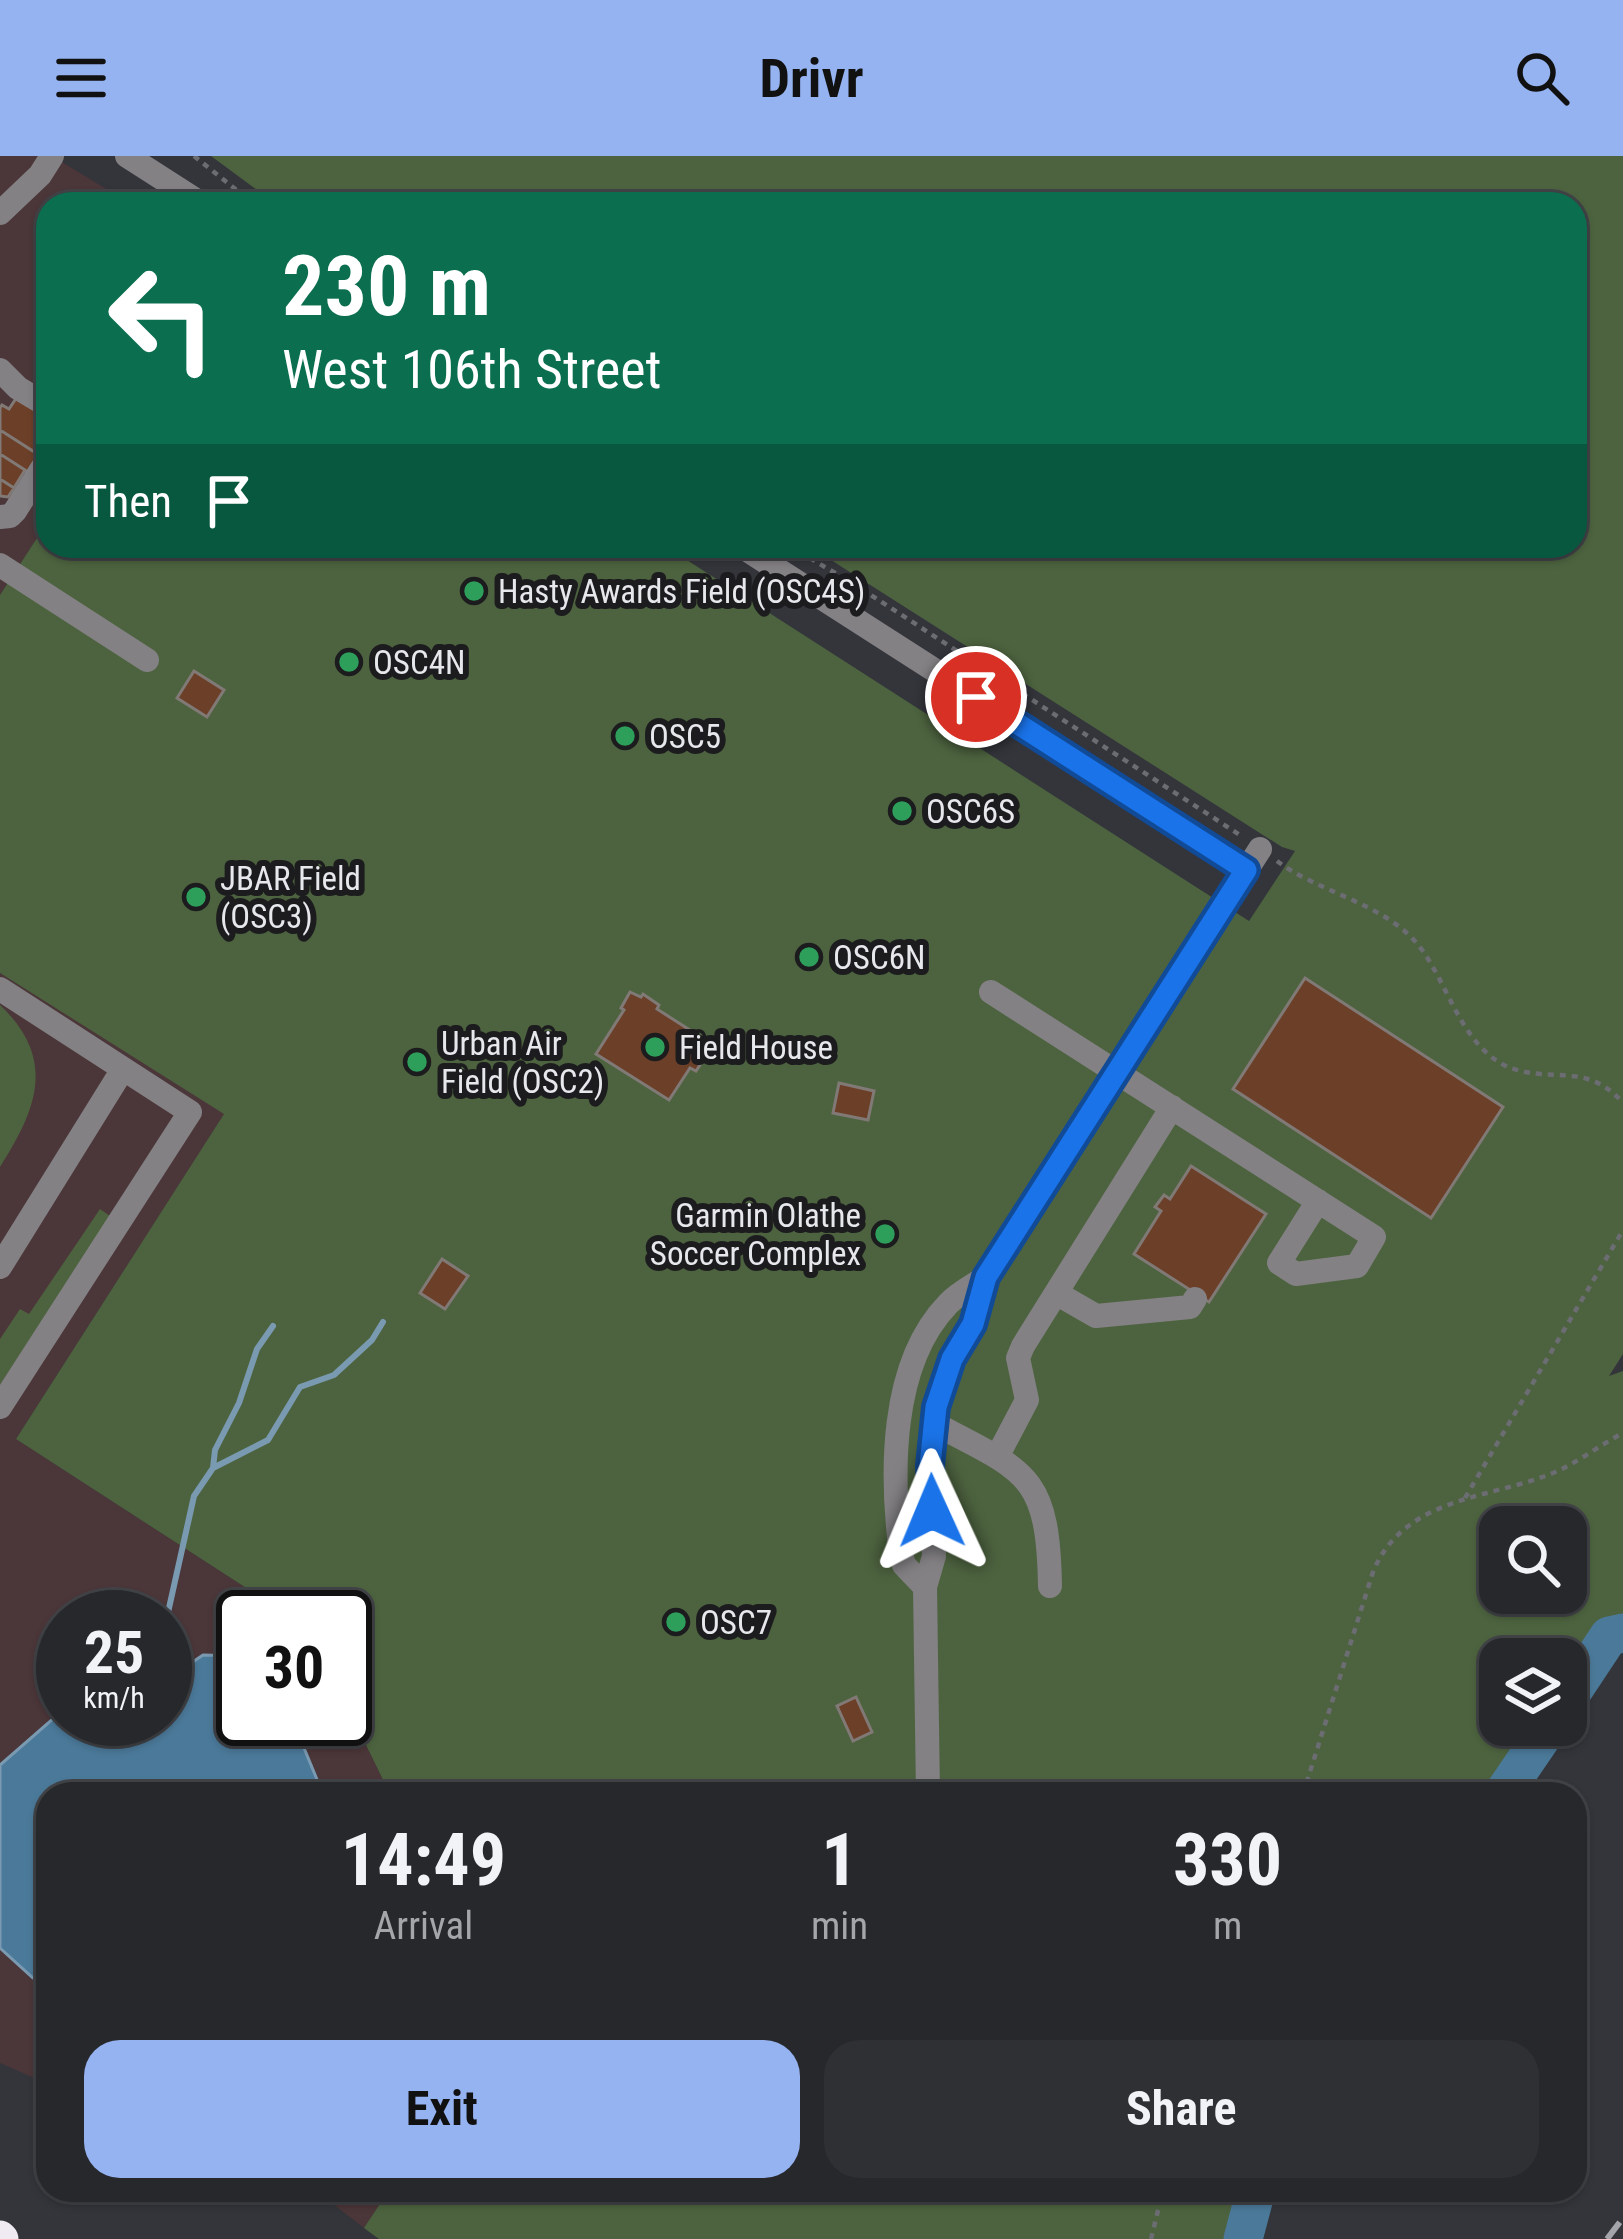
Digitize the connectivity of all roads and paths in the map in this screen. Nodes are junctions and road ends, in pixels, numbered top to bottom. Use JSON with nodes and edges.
{"nodes":[{"id":1,"x":52,"y":156,"type":"edge"},
{"id":2,"x":127,"y":156,"type":"edge"},
{"id":3,"x":194,"y":156,"type":"edge"},
{"id":4,"x":183,"y":192,"type":"edge"},
{"id":5,"x":239,"y":192,"type":"edge"},
{"id":6,"x":0,"y":213,"type":"edge"},
{"id":7,"x":0,"y":370,"type":"edge"},
{"id":8,"x":36,"y":399,"type":"edge"},
{"id":9,"x":36,"y":478,"type":"edge"},
{"id":10,"x":0,"y":517,"type":"edge"},
{"id":11,"x":761,"y":558,"type":"edge"},
{"id":12,"x":0,"y":565,"type":"edge"},
{"id":13,"x":147,"y":661,"type":"dead end"},
{"id":14,"x":0,"y":989,"type":"edge"},
{"id":15,"x":991,"y":992,"type":"dead end"},
{"id":16,"x":123,"y":1069,"type":"junction"},
{"id":17,"x":1115,"y":1073,"type":"junction"},
{"id":18,"x":1172,"y":1107,"type":"junction"},
{"id":19,"x":1318,"y":1201,"type":"dead end"},
{"id":20,"x":1623,"y":1230,"type":"edge"},
{"id":21,"x":0,"y":1267,"type":"edge"},
{"id":22,"x":986,"y":1277,"type":"junction"},
{"id":23,"x":1056,"y":1292,"type":"junction"},
{"id":24,"x":1195,"y":1299,"type":"dead end"},
{"id":25,"x":0,"y":1407,"type":"edge"},
{"id":26,"x":933,"y":1423,"type":"junction"},
{"id":27,"x":1623,"y":1433,"type":"edge"},
{"id":28,"x":997,"y":1457,"type":"junction"},
{"id":29,"x":1465,"y":1498,"type":"junction"},
{"id":30,"x":1050,"y":1586,"type":"dead end"},
{"id":31,"x":925,"y":1587,"type":"junction"},
{"id":32,"x":928,"y":1782,"type":"edge"},
{"id":33,"x":1307,"y":1782,"type":"edge"},
{"id":34,"x":1160,"y":2202,"type":"edge"},
{"id":35,"x":1151,"y":2239,"type":"edge"}],
"edges":[{"from":1,"to":6,"type":"street"},
{"from":2,"to":4,"type":"street"},
{"from":3,"to":5,"type":"path"},
{"from":7,"to":8,"type":"street"},
{"from":9,"to":10,"type":"street"},
{"from":11,"to":17,"type":"street"},
{"from":12,"to":13,"type":"street"},
{"from":14,"to":16,"type":"street"},
{"from":15,"to":17,"type":"street"},
{"from":16,"to":21,"type":"street"},
{"from":16,"to":25,"type":"street"},
{"from":17,"to":18,"type":"street"},
{"from":17,"to":22,"type":"street"},
{"from":18,"to":19,"type":"street"},
{"from":18,"to":23,"type":"street"},
{"from":20,"to":29,"type":"path"},
{"from":22,"to":26,"type":"street"},
{"from":22,"to":31,"type":"street"},
{"from":23,"to":24,"type":"street"},
{"from":23,"to":28,"type":"street"},
{"from":26,"to":28,"type":"street"},
{"from":26,"to":31,"type":"street"},
{"from":27,"to":29,"type":"path"},
{"from":28,"to":30,"type":"street"},
{"from":29,"to":33,"type":"path"},
{"from":31,"to":32,"type":"street"},
{"from":34,"to":35,"type":"path"}]}
